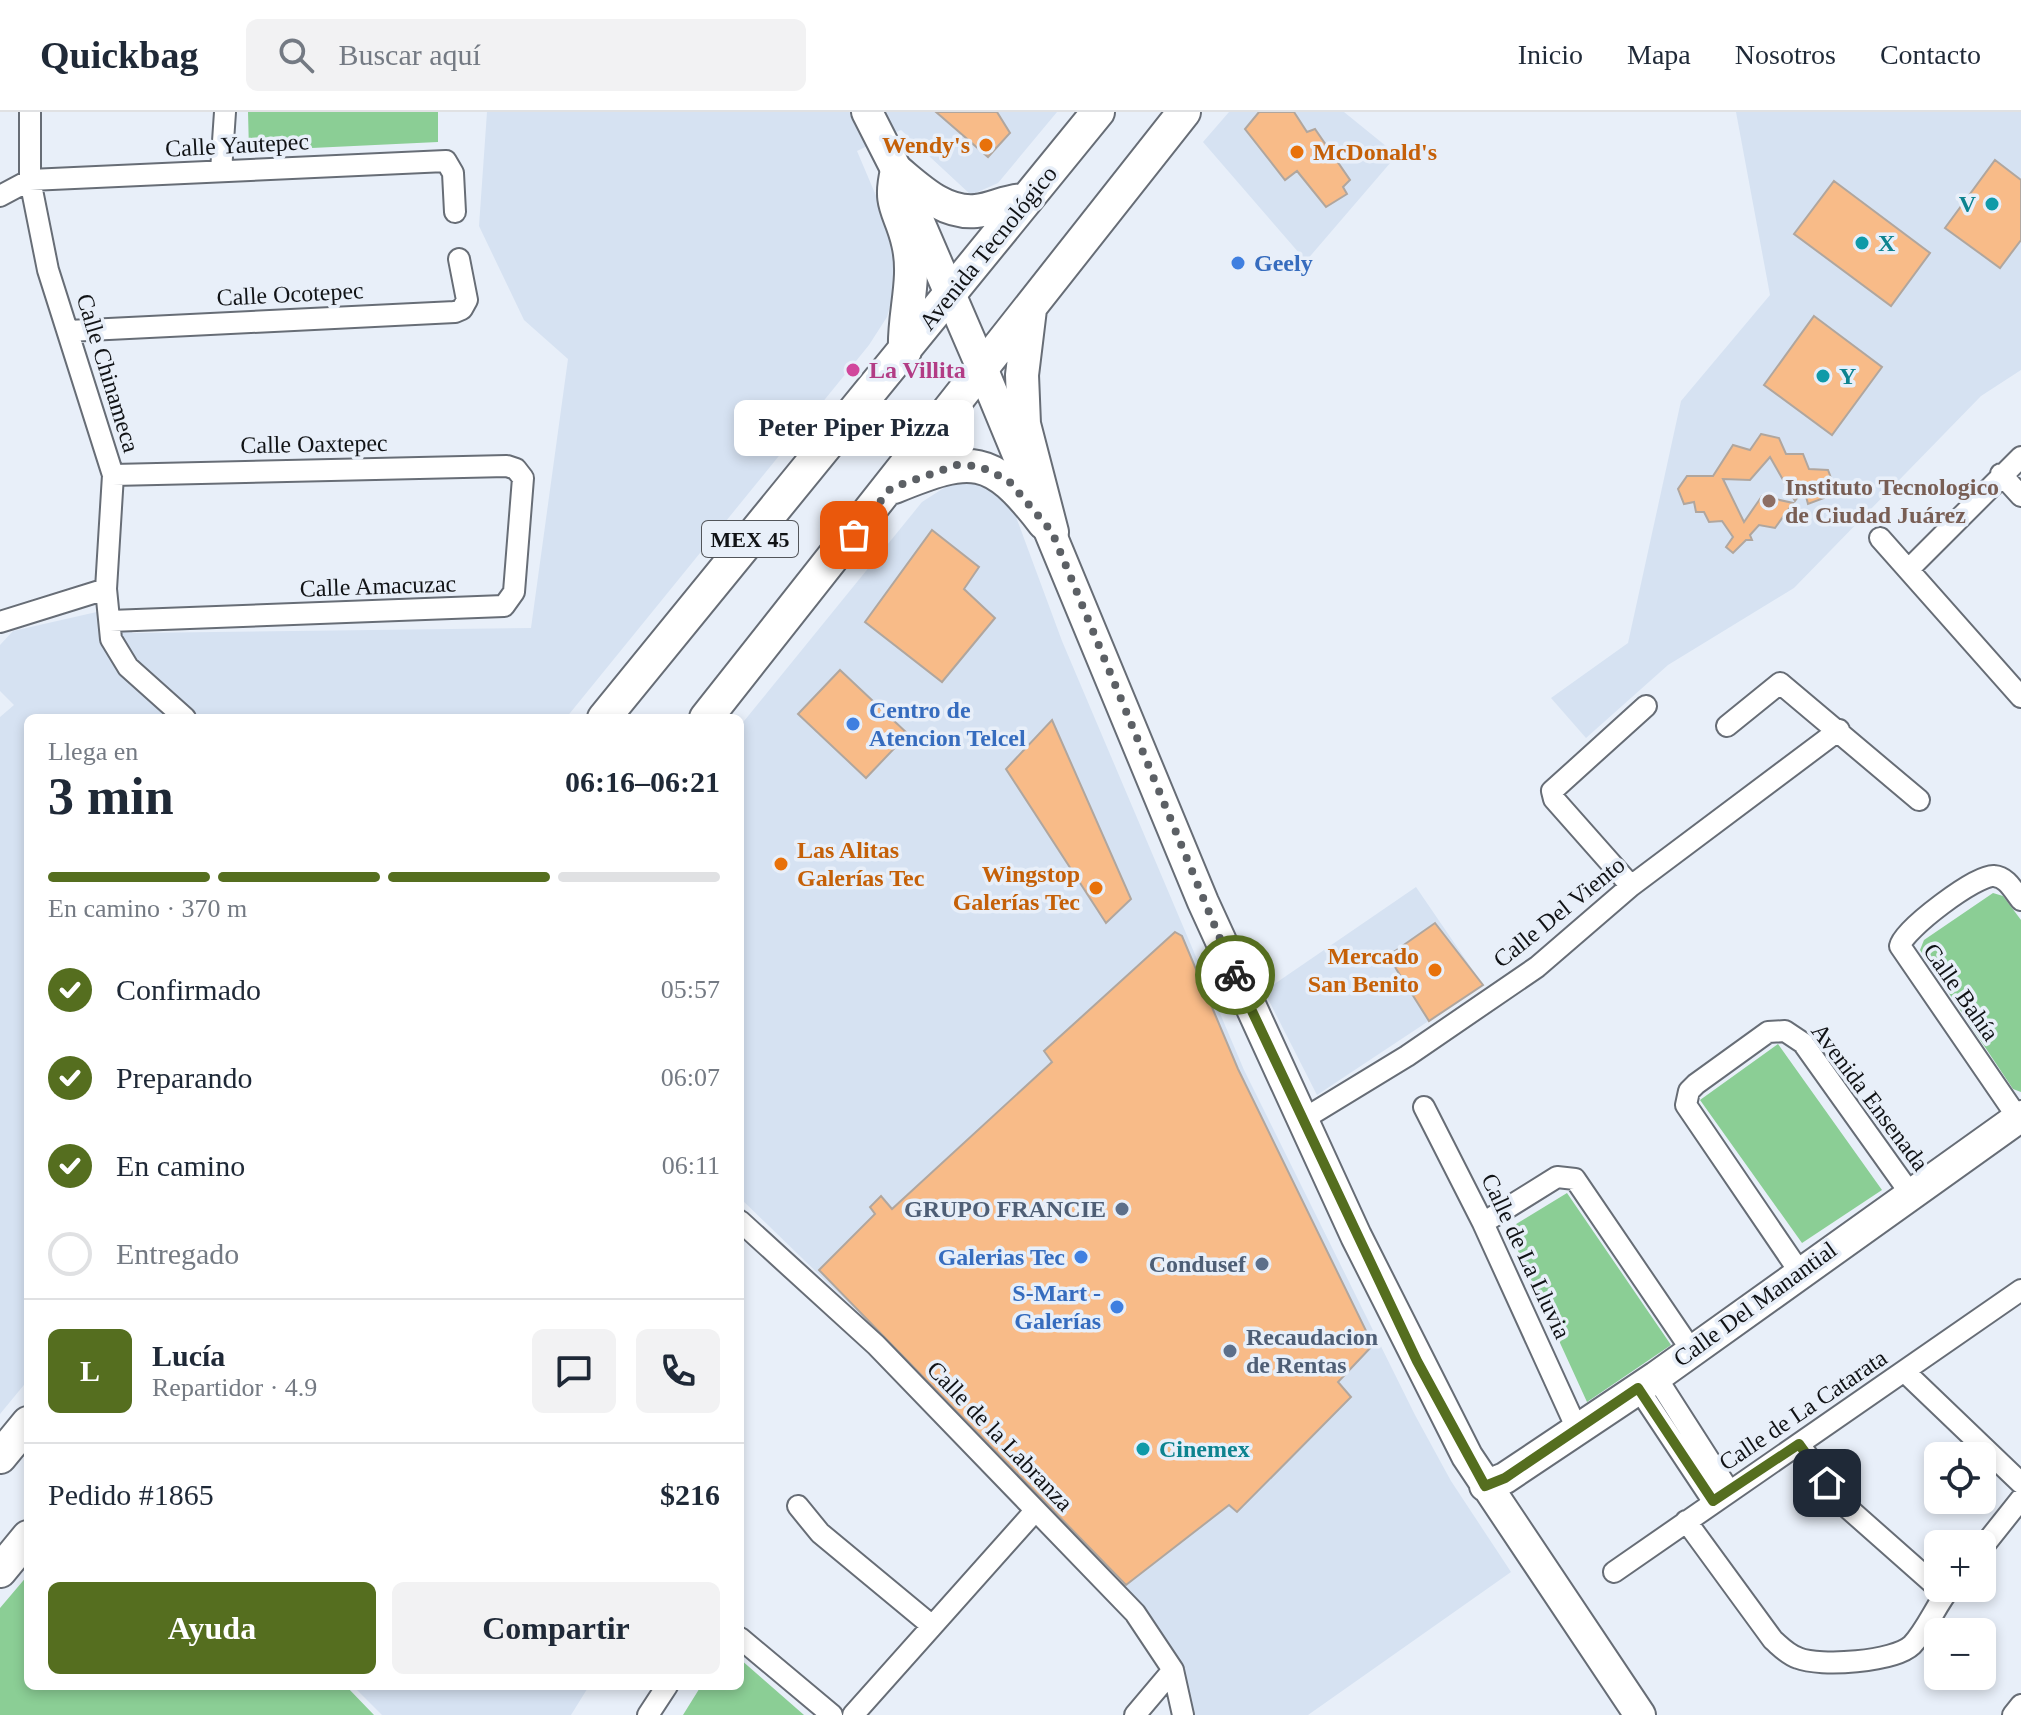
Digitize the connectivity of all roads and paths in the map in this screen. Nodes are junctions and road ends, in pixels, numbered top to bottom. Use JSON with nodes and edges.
{"nodes":[{"id":1,"x":30,"y":112,"type":"edge"},
{"id":2,"x":225,"y":112,"type":"edge"},
{"id":3,"x":867,"y":112,"type":"edge"},
{"id":4,"x":1098,"y":112,"type":"edge"},
{"id":5,"x":1172,"y":112,"type":"edge"},
{"id":6,"x":1184,"y":112,"type":"edge"},
{"id":7,"x":1156,"y":148,"type":"junction"},
{"id":8,"x":221,"y":171,"type":"junction"},
{"id":9,"x":897,"y":171,"type":"junction"},
{"id":10,"x":30,"y":180,"type":"junction"},
{"id":11,"x":0,"y":196,"type":"edge"},
{"id":12,"x":1026,"y":200,"type":"junction"},
{"id":13,"x":455,"y":212,"type":"dead end"},
{"id":14,"x":459,"y":259,"type":"dead end"},
{"id":15,"x":950,"y":295,"type":"junction"},
{"id":16,"x":1030,"y":309,"type":"junction"},
{"id":17,"x":68,"y":331,"type":"junction"},
{"id":18,"x":905,"y":351,"type":"junction"},
{"id":19,"x":982,"y":368,"type":"junction"},
{"id":20,"x":2021,"y":457,"type":"edge"},
{"id":21,"x":516,"y":469,"type":"joint"},
{"id":22,"x":2001,"y":474,"type":"junction"},
{"id":23,"x":113,"y":475,"type":"junction"},
{"id":24,"x":891,"y":488,"type":"junction"},
{"id":25,"x":2021,"y":496,"type":"edge"},
{"id":26,"x":1052,"y":532,"type":"junction"},
{"id":27,"x":1880,"y":538,"type":"dead end"},
{"id":28,"x":1909,"y":569,"type":"junction"},
{"id":29,"x":106,"y":589,"type":"junction"},
{"id":30,"x":110,"y":621,"type":"junction"},
{"id":31,"x":0,"y":622,"type":"edge"},
{"id":32,"x":2021,"y":697,"type":"edge"},
{"id":33,"x":1646,"y":706,"type":"dead end"},
{"id":34,"x":181,"y":714,"type":"edge"},
{"id":35,"x":607,"y":714,"type":"edge"},
{"id":36,"x":709,"y":714,"type":"edge"},
{"id":37,"x":1727,"y":726,"type":"dead end"},
{"id":38,"x":1839,"y":730,"type":"junction"},
{"id":39,"x":1919,"y":800,"type":"dead end"},
{"id":40,"x":1631,"y":886,"type":"junction"},
{"id":41,"x":2021,"y":900,"type":"edge"},
{"id":42,"x":1424,"y":1107,"type":"dead end"},
{"id":43,"x":2020,"y":1117,"type":"edge"},
{"id":44,"x":1302,"y":1120,"type":"junction"},
{"id":45,"x":1910,"y":1193,"type":"junction"},
{"id":46,"x":1483,"y":1223,"type":"junction"},
{"id":47,"x":744,"y":1225,"type":"edge"},
{"id":48,"x":1799,"y":1271,"type":"junction"},
{"id":49,"x":2017,"y":1300,"type":"edge"},
{"id":50,"x":1692,"y":1351,"type":"junction"},
{"id":51,"x":1906,"y":1373,"type":"junction"},
{"id":52,"x":1647,"y":1382,"type":"junction"},
{"id":53,"x":24,"y":1428,"type":"edge"},
{"id":54,"x":1577,"y":1429,"type":"junction"},
{"id":55,"x":1799,"y":1444,"type":"junction"},
{"id":56,"x":0,"y":1457,"type":"edge"},
{"id":57,"x":2021,"y":1483,"type":"edge"},
{"id":58,"x":1485,"y":1486,"type":"junction"},
{"id":59,"x":1721,"y":1496,"type":"junction"},
{"id":60,"x":2021,"y":1499,"type":"edge"},
{"id":61,"x":798,"y":1506,"type":"dead end"},
{"id":62,"x":1035,"y":1511,"type":"junction"},
{"id":63,"x":1686,"y":1521,"type":"junction"},
{"id":64,"x":1996,"y":1530,"type":"edge"},
{"id":65,"x":24,"y":1542,"type":"edge"},
{"id":66,"x":0,"y":1571,"type":"edge"},
{"id":67,"x":1614,"y":1572,"type":"dead end"},
{"id":68,"x":1924,"y":1572,"type":"edge"},
{"id":69,"x":1941,"y":1602,"type":"edge"},
{"id":70,"x":931,"y":1625,"type":"junction"},
{"id":71,"x":744,"y":1641,"type":"edge"},
{"id":72,"x":1173,"y":1670,"type":"junction"},
{"id":73,"x":664,"y":1690,"type":"edge"},
{"id":74,"x":2021,"y":1705,"type":"edge"},
{"id":75,"x":648,"y":1715,"type":"edge"},
{"id":76,"x":832,"y":1715,"type":"edge"},
{"id":77,"x":853,"y":1715,"type":"edge"},
{"id":78,"x":1135,"y":1715,"type":"edge"},
{"id":79,"x":1183,"y":1715,"type":"edge"},
{"id":80,"x":1640,"y":1715,"type":"edge"},
{"id":81,"x":2013,"y":1715,"type":"edge"}],
"edges":[{"from":1,"to":10,"type":"street","name":"Calle Chinameca"},
{"from":2,"to":8,"type":"street"},
{"from":3,"to":9,"type":"main road"},
{"from":4,"to":12,"type":"main road","name":"Avenida Tecnológico","number":"MEX 45"},
{"from":5,"to":7,"type":"main road"},
{"from":6,"to":7,"type":"main road","number":"MEX 45"},
{"from":7,"to":16,"type":"main road","number":"MEX 45"},
{"from":8,"to":10,"type":"street","name":"Calle Yautepec"},
{"from":8,"to":13,"type":"street","name":"Calle Yautepec"},
{"from":9,"to":12,"type":"main road"},
{"from":9,"to":15,"type":"main road"},
{"from":9,"to":18,"type":"main road"},
{"from":10,"to":11,"type":"street"},
{"from":10,"to":17,"type":"street","name":"Calle Chinameca"},
{"from":12,"to":15,"type":"main road","name":"Avenida Tecnológico","number":"MEX 45"},
{"from":14,"to":17,"type":"street","name":"Calle Ocotepec"},
{"from":15,"to":18,"type":"main road","name":"Avenida Tecnológico","number":"MEX 45"},
{"from":15,"to":19,"type":"main road"},
{"from":16,"to":19,"type":"main road","number":"MEX 45"},
{"from":16,"to":26,"type":"main road"},
{"from":17,"to":23,"type":"street","name":"Calle Chinameca"},
{"from":18,"to":35,"type":"main road","name":"Avenida Tecnológico","number":"MEX 45"},
{"from":19,"to":24,"type":"main road","number":"MEX 45"},
{"from":19,"to":26,"type":"main road"},
{"from":20,"to":22,"type":"street"},
{"from":21,"to":23,"type":"street","name":"Calle Oaxtepec"},
{"from":21,"to":30,"type":"street","name":"Calle Amacuzac"},
{"from":22,"to":25,"type":"street"},
{"from":22,"to":28,"type":"street"},
{"from":23,"to":29,"type":"street","name":"Calle Chinameca"},
{"from":24,"to":26,"type":"main road"},
{"from":24,"to":36,"type":"main road","number":"MEX 45"},
{"from":26,"to":44,"type":"main road"},
{"from":27,"to":28,"type":"street"},
{"from":28,"to":32,"type":"street"},
{"from":29,"to":30,"type":"street","name":"Calle Chinameca"},
{"from":29,"to":31,"type":"street"},
{"from":30,"to":34,"type":"street","name":"Calle Chinameca"},
{"from":33,"to":40,"type":"street"},
{"from":37,"to":38,"type":"street"},
{"from":38,"to":39,"type":"street"},
{"from":38,"to":40,"type":"street","name":"Calle Del Viento"},
{"from":40,"to":44,"type":"street","name":"Calle Del Viento"},
{"from":41,"to":43,"type":"street","name":"Calle Bahía"},
{"from":42,"to":46,"type":"street","name":"Calle de La Lluvia"},
{"from":43,"to":45,"type":"main road","name":"Calle Del Manantial"},
{"from":44,"to":58,"type":"main road"},
{"from":45,"to":48,"type":"main road","name":"Calle Del Manantial"},
{"from":45,"to":48,"type":"street","name":"Avenida Ensenada"},
{"from":46,"to":50,"type":"street"},
{"from":46,"to":54,"type":"street","name":"Calle de La Lluvia"},
{"from":47,"to":62,"type":"street","name":"Calle de la Labranza"},
{"from":48,"to":50,"type":"main road","name":"Calle Del Manantial"},
{"from":49,"to":51,"type":"street","name":"Calle de La Catarata"},
{"from":50,"to":52,"type":"main road","name":"Calle Del Manantial"},
{"from":51,"to":55,"type":"street","name":"Calle de La Catarata"},
{"from":51,"to":57,"type":"street"},
{"from":52,"to":54,"type":"main road","name":"Calle Del Manantial"},
{"from":52,"to":59,"type":"street"},
{"from":53,"to":56,"type":"main road"},
{"from":54,"to":58,"type":"main road","name":"Calle Del Manantial"},
{"from":55,"to":59,"type":"street","name":"Calle de La Catarata"},
{"from":55,"to":68,"type":"street"},
{"from":58,"to":80,"type":"main road"},
{"from":59,"to":63,"type":"street","name":"Calle de La Catarata"},
{"from":60,"to":64,"type":"street"},
{"from":61,"to":70,"type":"street"},
{"from":62,"to":70,"type":"street"},
{"from":62,"to":72,"type":"street","name":"Calle de la Labranza"},
{"from":63,"to":67,"type":"street","name":"Calle de La Catarata"},
{"from":63,"to":69,"type":"street"},
{"from":65,"to":66,"type":"main road"},
{"from":70,"to":77,"type":"street"},
{"from":71,"to":76,"type":"street"},
{"from":72,"to":78,"type":"street"},
{"from":72,"to":79,"type":"street","name":"Calle de la Labranza"},
{"from":73,"to":75,"type":"street"},
{"from":74,"to":81,"type":"street"}]}
